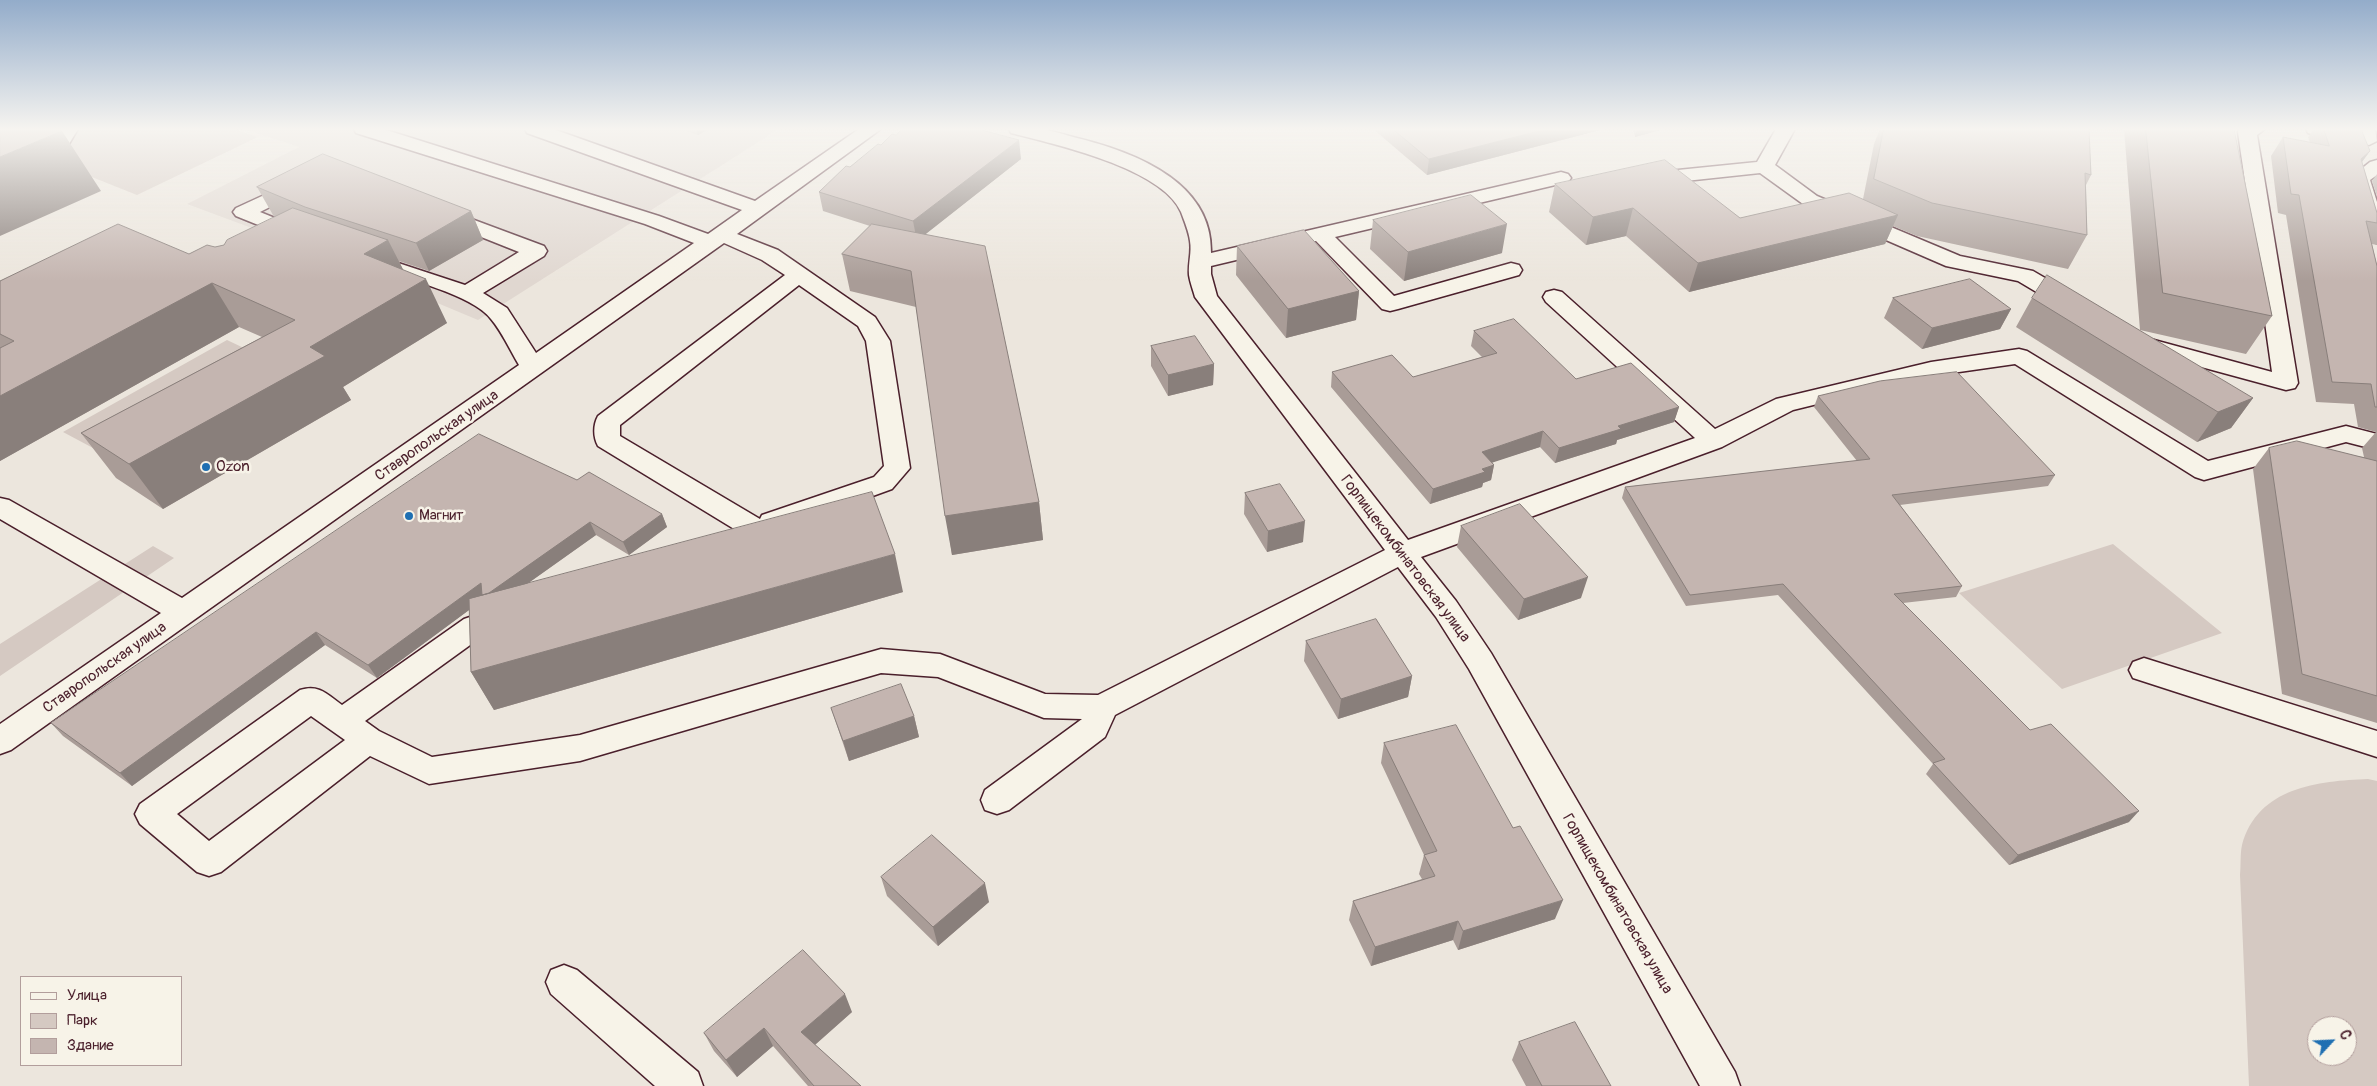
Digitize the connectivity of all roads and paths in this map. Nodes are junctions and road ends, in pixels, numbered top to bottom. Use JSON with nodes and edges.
{"nodes":[{"id":1,"x":13,"y":180,"type":"edge"},
{"id":2,"x":309,"y":180,"type":"edge"},
{"id":3,"x":524,"y":180,"type":"edge"},
{"id":4,"x":676,"y":180,"type":"edge"},
{"id":5,"x":800,"y":180,"type":"edge"},
{"id":6,"x":1162,"y":180,"type":"edge"},
{"id":7,"x":1555,"y":180,"type":"edge"},
{"id":8,"x":1643,"y":180,"type":"edge"},
{"id":9,"x":1783,"y":180,"type":"edge"},
{"id":10,"x":2254,"y":180,"type":"edge"},
{"id":11,"x":2360,"y":180,"type":"edge"},
{"id":12,"x":1631,"y":181,"type":"edge"},
{"id":13,"x":0,"y":185,"type":"edge"},
{"id":14,"x":1582,"y":185,"type":"edge"},
{"id":15,"x":1524,"y":188,"type":"junction"},
{"id":16,"x":428,"y":209,"type":"edge"},
{"id":17,"x":758,"y":209,"type":"junction"},
{"id":18,"x":1321,"y":235,"type":"junction"},
{"id":19,"x":2377,"y":237,"type":"edge"},
{"id":20,"x":716,"y":238,"type":"junction"},
{"id":21,"x":322,"y":244,"type":"edge"},
{"id":22,"x":367,"y":259,"type":"edge"},
{"id":23,"x":1200,"y":262,"type":"junction"},
{"id":24,"x":1511,"y":270,"type":"dead end"},
{"id":25,"x":799,"y":275,"type":"junction"},
{"id":26,"x":467,"y":293,"type":"junction"},
{"id":27,"x":1554,"y":297,"type":"dead end"},
{"id":28,"x":2092,"y":315,"type":"edge"},
{"id":29,"x":2125,"y":334,"type":"edge"},
{"id":30,"x":533,"y":368,"type":"junction"},
{"id":31,"x":1713,"y":441,"type":"junction"},
{"id":32,"x":2377,"y":442,"type":"edge"},
{"id":33,"x":0,"y":506,"type":"edge"},
{"id":34,"x":754,"y":528,"type":"junction"},
{"id":35,"x":726,"y":538,"type":"edge"},
{"id":36,"x":1402,"y":552,"type":"junction"},
{"id":37,"x":530,"y":607,"type":"edge"},
{"id":38,"x":184,"y":612,"type":"junction"},
{"id":39,"x":2144,"y":670,"type":"dead end"},
{"id":40,"x":1102,"y":706,"type":"junction"},
{"id":41,"x":342,"y":721,"type":"junction"},
{"id":42,"x":368,"y":740,"type":"junction"},
{"id":43,"x":0,"y":741,"type":"edge"},
{"id":44,"x":2377,"y":744,"type":"edge"},
{"id":45,"x":997,"y":800,"type":"dead end"},
{"id":46,"x":564,"y":982,"type":"dead end"},
{"id":47,"x":684,"y":1086,"type":"edge"},
{"id":48,"x":1721,"y":1086,"type":"edge"}],
"edges":[{"from":1,"to":13,"type":"street"},
{"from":2,"to":21,"type":"street"},
{"from":3,"to":20,"type":"street"},
{"from":4,"to":17,"type":"street"},
{"from":5,"to":17,"type":"street","name":"Ставропольская улица"},
{"from":6,"to":23,"type":"street","name":"Горпищекомбинатовская улица"},
{"from":7,"to":15,"type":"street"},
{"from":8,"to":12,"type":"street"},
{"from":9,"to":28,"type":"street"},
{"from":10,"to":29,"type":"street"},
{"from":11,"to":19,"type":"street"},
{"from":14,"to":15,"type":"street"},
{"from":15,"to":18,"type":"street"},
{"from":16,"to":26,"type":"street"},
{"from":17,"to":20,"type":"street","name":"Ставропольская улица"},
{"from":18,"to":23,"type":"street"},
{"from":18,"to":24,"type":"street"},
{"from":20,"to":25,"type":"street"},
{"from":20,"to":30,"type":"street","name":"Ставропольская улица"},
{"from":22,"to":26,"type":"street"},
{"from":23,"to":36,"type":"street","name":"Горпищекомбинатовская улица"},
{"from":25,"to":34,"type":"street"},
{"from":25,"to":34,"type":"street"},
{"from":26,"to":30,"type":"street"},
{"from":27,"to":31,"type":"street"},
{"from":30,"to":38,"type":"street","name":"Ставропольская улица"},
{"from":31,"to":32,"type":"street"},
{"from":31,"to":36,"type":"street"},
{"from":33,"to":38,"type":"street"},
{"from":34,"to":35,"type":"street"},
{"from":36,"to":40,"type":"street"},
{"from":36,"to":48,"type":"street","name":"Горпищекомбинатовская улица"},
{"from":37,"to":41,"type":"street"},
{"from":38,"to":43,"type":"street","name":"Ставропольская улица"},
{"from":39,"to":44,"type":"street"},
{"from":40,"to":42,"type":"street"},
{"from":40,"to":45,"type":"street"},
{"from":41,"to":42,"type":"street"},
{"from":41,"to":42,"type":"street"},
{"from":46,"to":47,"type":"street"}]}
